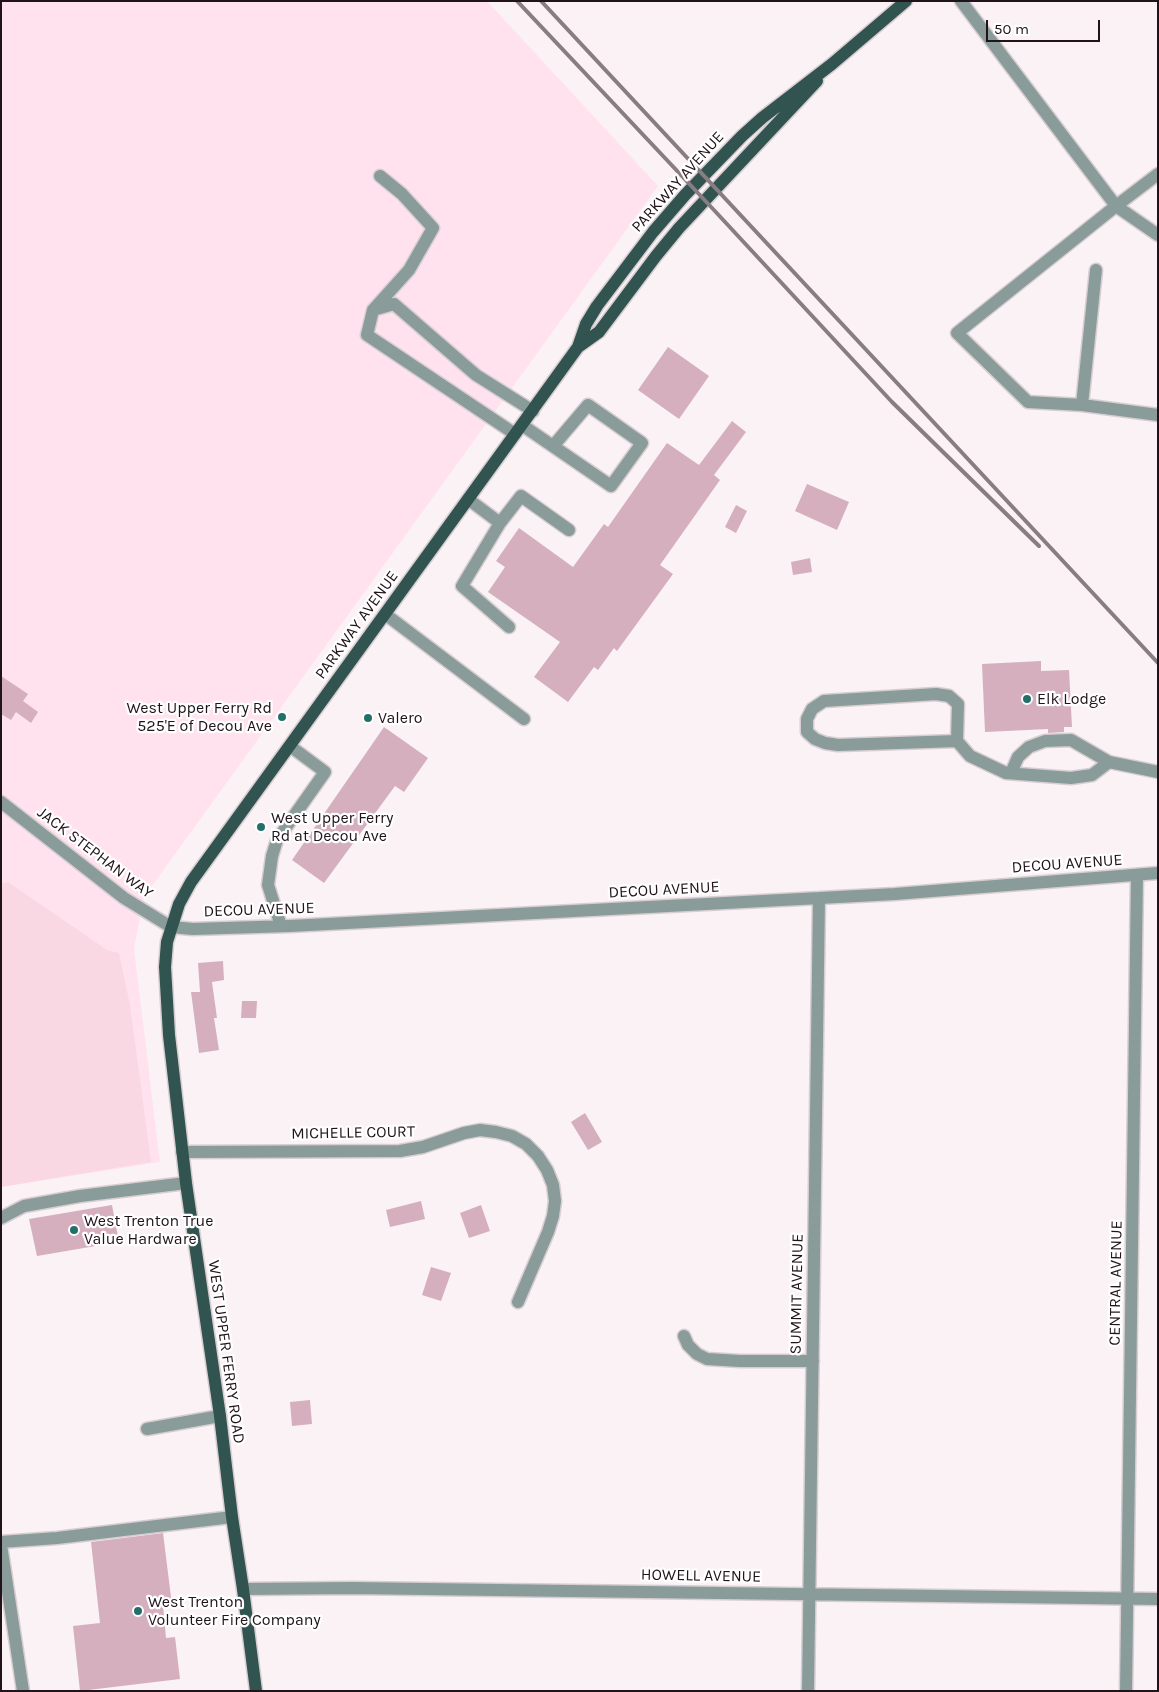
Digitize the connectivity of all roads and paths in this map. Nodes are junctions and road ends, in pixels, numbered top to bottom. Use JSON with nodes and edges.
{"nodes":[{"id":1,"x":906,"y":1,"type":"edge"},
{"id":2,"x":961,"y":1,"type":"edge"},
{"id":3,"x":832,"y":64,"type":"junction"},
{"id":4,"x":1158,"y":174,"type":"edge"},
{"id":5,"x":380,"y":176,"type":"dead end"},
{"id":6,"x":1116,"y":206,"type":"junction"},
{"id":7,"x":1158,"y":235,"type":"edge"},
{"id":8,"x":1096,"y":270,"type":"dead end"},
{"id":9,"x":373,"y":310,"type":"junction"},
{"id":10,"x":578,"y":347,"type":"junction"},
{"id":11,"x":1082,"y":405,"type":"junction"},
{"id":12,"x":533,"y":410,"type":"junction"},
{"id":13,"x":1158,"y":415,"type":"edge"},
{"id":14,"x":519,"y":429,"type":"junction"},
{"id":15,"x":554,"y":445,"type":"junction"},
{"id":16,"x":468,"y":499,"type":"junction"},
{"id":17,"x":500,"y":523,"type":"junction"},
{"id":18,"x":569,"y":530,"type":"dead end"},
{"id":19,"x":385,"y":614,"type":"junction"},
{"id":20,"x":509,"y":627,"type":"dead end"},
{"id":21,"x":524,"y":719,"type":"dead end"},
{"id":22,"x":957,"y":741,"type":"junction"},
{"id":23,"x":290,"y":746,"type":"junction"},
{"id":24,"x":1109,"y":762,"type":"junction"},
{"id":25,"x":1158,"y":772,"type":"edge"},
{"id":26,"x":1011,"y":773,"type":"junction"},
{"id":27,"x":1,"y":802,"type":"edge"},
{"id":28,"x":1158,"y":873,"type":"edge"},
{"id":29,"x":1137,"y":875,"type":"junction"},
{"id":30,"x":819,"y":898,"type":"junction"},
{"id":31,"x":281,"y":926,"type":"junction"},
{"id":32,"x":171,"y":927,"type":"junction"},
{"id":33,"x":182,"y":1152,"type":"junction"},
{"id":34,"x":186,"y":1183,"type":"junction"},
{"id":35,"x":1,"y":1218,"type":"edge"},
{"id":36,"x":518,"y":1302,"type":"dead end"},
{"id":37,"x":684,"y":1336,"type":"dead end"},
{"id":38,"x":813,"y":1361,"type":"junction"},
{"id":39,"x":220,"y":1416,"type":"junction"},
{"id":40,"x":147,"y":1429,"type":"dead end"},
{"id":41,"x":232,"y":1517,"type":"junction"},
{"id":42,"x":1,"y":1543,"type":"edge"},
{"id":43,"x":243,"y":1589,"type":"junction"},
{"id":44,"x":810,"y":1594,"type":"junction"},
{"id":45,"x":1128,"y":1599,"type":"junction"},
{"id":46,"x":1158,"y":1599,"type":"edge"},
{"id":47,"x":23,"y":1691,"type":"edge"},
{"id":48,"x":256,"y":1691,"type":"edge"},
{"id":49,"x":808,"y":1691,"type":"edge"},
{"id":50,"x":1126,"y":1691,"type":"edge"}],
"edges":[{"from":1,"to":3,"type":"main road","name":"PARKWAY AVENUE"},
{"from":2,"to":6,"type":"street"},
{"from":3,"to":10,"type":"main road","name":"PARKWAY AVENUE"},
{"from":3,"to":10,"type":"main road","name":"PARKWAY AVENUE"},
{"from":4,"to":6,"type":"street"},
{"from":5,"to":9,"type":"street"},
{"from":6,"to":7,"type":"street"},
{"from":6,"to":11,"type":"street"},
{"from":8,"to":11,"type":"street"},
{"from":9,"to":12,"type":"street"},
{"from":9,"to":14,"type":"street"},
{"from":10,"to":12,"type":"main road","name":"PARKWAY AVENUE"},
{"from":11,"to":13,"type":"street"},
{"from":12,"to":14,"type":"main road","name":"PARKWAY AVENUE"},
{"from":14,"to":15,"type":"street"},
{"from":14,"to":16,"type":"main road","name":"PARKWAY AVENUE"},
{"from":15,"to":15,"type":"street"},
{"from":16,"to":17,"type":"street"},
{"from":16,"to":19,"type":"main road","name":"PARKWAY AVENUE"},
{"from":17,"to":18,"type":"street"},
{"from":17,"to":20,"type":"street"},
{"from":19,"to":21,"type":"street"},
{"from":19,"to":23,"type":"main road","name":"PARKWAY AVENUE"},
{"from":22,"to":22,"type":"street"},
{"from":22,"to":26,"type":"street"},
{"from":23,"to":31,"type":"street"},
{"from":23,"to":32,"type":"main road","name":"PARKWAY AVENUE"},
{"from":24,"to":25,"type":"street"},
{"from":24,"to":26,"type":"street"},
{"from":24,"to":26,"type":"street"},
{"from":27,"to":32,"type":"street","name":"JACK STEPHAN WAY"},
{"from":28,"to":29,"type":"street","name":"DECOU AVENUE"},
{"from":29,"to":30,"type":"street","name":"DECOU AVENUE"},
{"from":29,"to":45,"type":"street","name":"CENTRAL AVENUE"},
{"from":30,"to":31,"type":"street","name":"DECOU AVENUE"},
{"from":30,"to":38,"type":"street","name":"SUMMIT AVENUE"},
{"from":31,"to":32,"type":"street","name":"DECOU AVENUE"},
{"from":32,"to":33,"type":"main road","name":"WEST UPPER FERRY ROAD"},
{"from":33,"to":34,"type":"main road","name":"WEST UPPER FERRY ROAD"},
{"from":33,"to":36,"type":"street","name":"MICHELLE COURT"},
{"from":34,"to":35,"type":"street"},
{"from":34,"to":39,"type":"main road","name":"WEST UPPER FERRY ROAD"},
{"from":37,"to":38,"type":"street"},
{"from":38,"to":44,"type":"street","name":"SUMMIT AVENUE"},
{"from":39,"to":40,"type":"street"},
{"from":39,"to":41,"type":"main road","name":"WEST UPPER FERRY ROAD"},
{"from":41,"to":42,"type":"street"},
{"from":41,"to":43,"type":"main road","name":"WEST UPPER FERRY ROAD"},
{"from":42,"to":47,"type":"street"},
{"from":43,"to":44,"type":"street","name":"HOWELL AVENUE"},
{"from":43,"to":48,"type":"main road","name":"WEST UPPER FERRY ROAD"},
{"from":44,"to":45,"type":"street","name":"HOWELL AVENUE"},
{"from":44,"to":49,"type":"street","name":"SUMMIT AVENUE"},
{"from":45,"to":46,"type":"street","name":"HOWELL AVENUE"},
{"from":45,"to":50,"type":"street","name":"CENTRAL AVENUE"}]}
